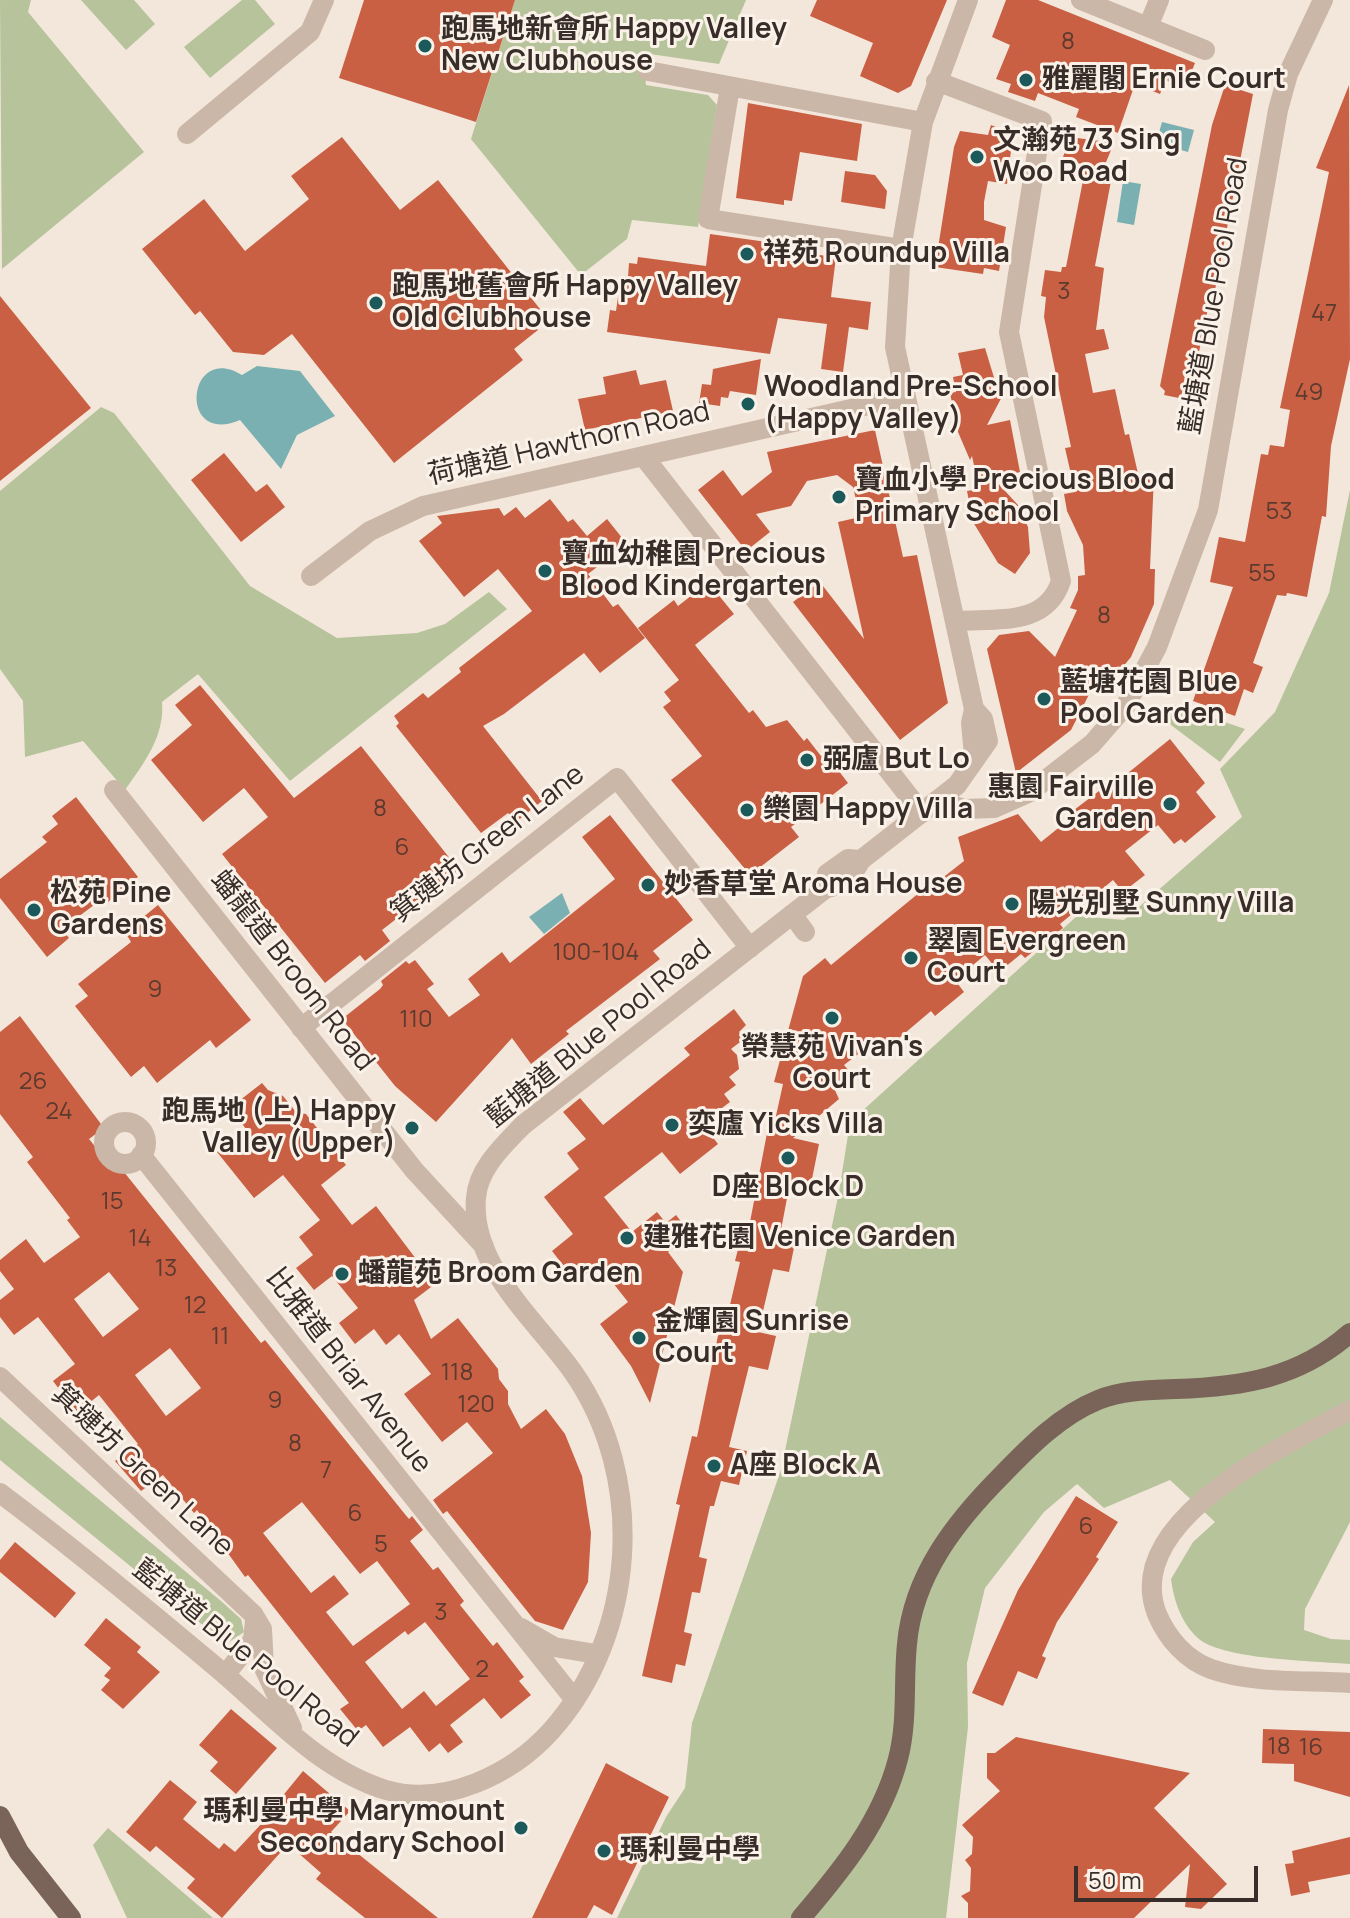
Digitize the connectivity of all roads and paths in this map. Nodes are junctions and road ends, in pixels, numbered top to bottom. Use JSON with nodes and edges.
{"nodes":[{"id":1,"x":324,"y":0,"type":"edge"},
{"id":2,"x":968,"y":0,"type":"edge"},
{"id":3,"x":1081,"y":0,"type":"edge"},
{"id":4,"x":1159,"y":0,"type":"edge"},
{"id":5,"x":1323,"y":0,"type":"edge"},
{"id":6,"x":1148,"y":27,"type":"junction"},
{"id":7,"x":1205,"y":50,"type":"dead end"},
{"id":8,"x":648,"y":71,"type":"dead end"},
{"id":9,"x":936,"y":81,"type":"junction"},
{"id":10,"x":730,"y":87,"type":"junction"},
{"id":11,"x":923,"y":122,"type":"junction"},
{"id":12,"x":187,"y":134,"type":"dead end"},
{"id":13,"x":901,"y":249,"type":"junction"},
{"id":14,"x":904,"y":397,"type":"junction"},
{"id":15,"x":644,"y":457,"type":"junction"},
{"id":16,"x":311,"y":576,"type":"dead end"},
{"id":17,"x":957,"y":621,"type":"junction"},
{"id":18,"x":114,"y":790,"type":"dead end"},
{"id":19,"x":930,"y":807,"type":"junction"},
{"id":20,"x":792,"y":914,"type":"junction"},
{"id":21,"x":805,"y":932,"type":"dead end"},
{"id":22,"x":750,"y":948,"type":"junction"},
{"id":23,"x":301,"y":1028,"type":"junction"},
{"id":24,"x":141,"y":1155,"type":"dead end"},
{"id":25,"x":427,"y":1185,"type":"junction"},
{"id":26,"x":476,"y":1199,"type":"junction"},
{"id":27,"x":484,"y":1246,"type":"junction"},
{"id":28,"x":1350,"y":1333,"type":"edge"},
{"id":29,"x":0,"y":1377,"type":"edge"},
{"id":30,"x":1350,"y":1410,"type":"edge"},
{"id":31,"x":0,"y":1493,"type":"edge"},
{"id":32,"x":247,"y":1607,"type":"junction"},
{"id":33,"x":511,"y":1621,"type":"junction"},
{"id":34,"x":596,"y":1654,"type":"junction"},
{"id":35,"x":225,"y":1675,"type":"junction"},
{"id":36,"x":1350,"y":1683,"type":"edge"},
{"id":37,"x":575,"y":1700,"type":"junction"},
{"id":38,"x":298,"y":1738,"type":"junction"},
{"id":39,"x":0,"y":1816,"type":"edge"},
{"id":40,"x":71,"y":1918,"type":"edge"},
{"id":41,"x":801,"y":1918,"type":"edge"}],
"edges":[{"from":1,"to":12,"type":"street"},
{"from":2,"to":9,"type":"street"},
{"from":3,"to":6,"type":"street"},
{"from":4,"to":6,"type":"street"},
{"from":5,"to":19,"type":"street","name":"藍塘道 Blue Pool Road"},
{"from":6,"to":7,"type":"street"},
{"from":8,"to":10,"type":"street"},
{"from":9,"to":11,"type":"street"},
{"from":9,"to":17,"type":"street"},
{"from":10,"to":11,"type":"street"},
{"from":10,"to":13,"type":"street"},
{"from":11,"to":13,"type":"street"},
{"from":13,"to":14,"type":"street"},
{"from":14,"to":15,"type":"street","name":"荷塘道 Hawthorn Road"},
{"from":14,"to":17,"type":"street"},
{"from":15,"to":16,"type":"street","name":"荷塘道 Hawthorn Road"},
{"from":15,"to":19,"type":"street"},
{"from":17,"to":19,"type":"street"},
{"from":18,"to":23,"type":"street","name":"蟠龍道 Broom Road"},
{"from":19,"to":20,"type":"street","name":"藍塘道 Blue Pool Road"},
{"from":20,"to":21,"type":"street"},
{"from":20,"to":22,"type":"street","name":"藍塘道 Blue Pool Road"},
{"from":22,"to":23,"type":"street","name":"箕璉坊 Green Lane"},
{"from":22,"to":26,"type":"street","name":"藍塘道 Blue Pool Road"},
{"from":23,"to":25,"type":"street","name":"蟠龍道 Broom Road"},
{"from":24,"to":33,"type":"street","name":"比雅道 Briar Avenue"},
{"from":25,"to":26,"type":"street"},
{"from":25,"to":27,"type":"street","name":"蟠龍道 Broom Road"},
{"from":26,"to":27,"type":"street","name":"藍塘道 Blue Pool Road"},
{"from":27,"to":34,"type":"street","name":"藍塘道 Blue Pool Road"},
{"from":28,"to":41,"type":"main road"},
{"from":29,"to":32,"type":"street","name":"箕璉坊 Green Lane"},
{"from":30,"to":36,"type":"street"},
{"from":31,"to":35,"type":"street","name":"藍塘道 Blue Pool Road"},
{"from":32,"to":35,"type":"street"},
{"from":32,"to":38,"type":"street","name":"箕璉坊 Green Lane"},
{"from":33,"to":34,"type":"street","name":"比雅道 Briar Avenue"},
{"from":33,"to":37,"type":"street","name":"比雅道 Briar Avenue"},
{"from":34,"to":37,"type":"street","name":"藍塘道 Blue Pool Road"},
{"from":35,"to":38,"type":"street","name":"藍塘道 Blue Pool Road"},
{"from":37,"to":38,"type":"street","name":"藍塘道 Blue Pool Road"},
{"from":39,"to":40,"type":"main road"}]}
